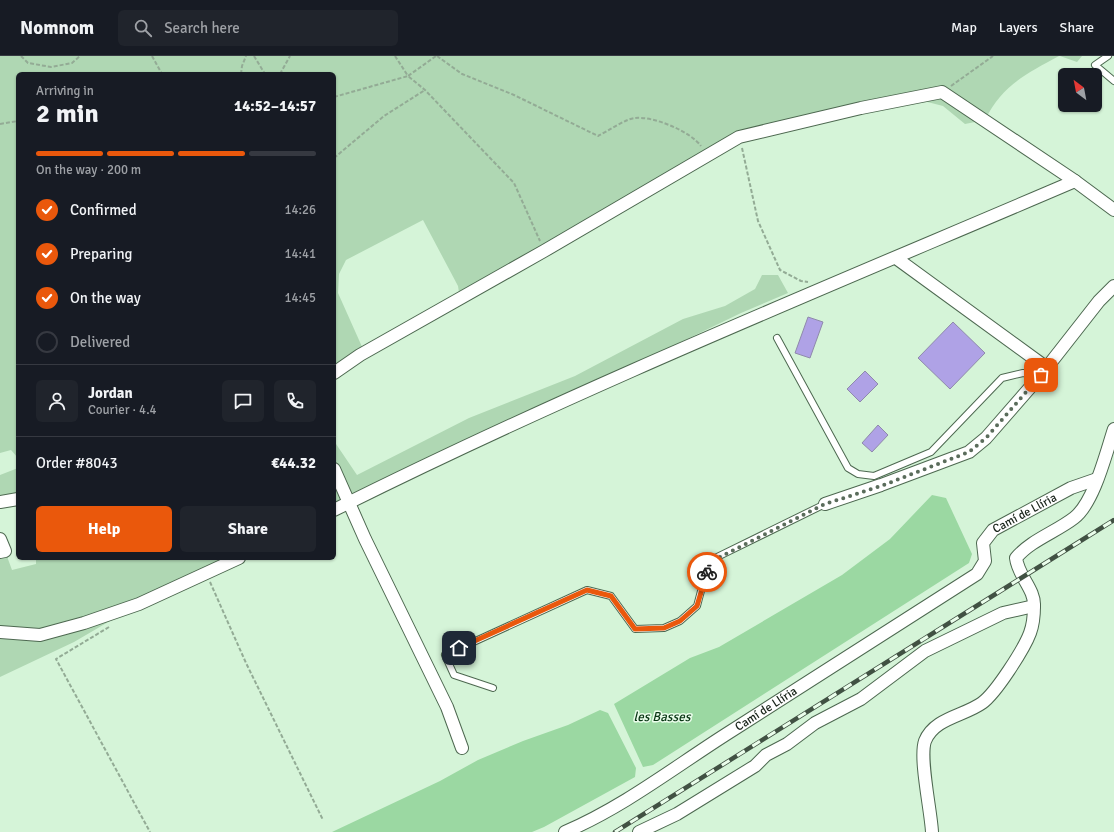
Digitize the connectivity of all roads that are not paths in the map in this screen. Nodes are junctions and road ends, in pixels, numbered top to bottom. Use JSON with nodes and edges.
{"nodes":[{"id":1,"x":1108,"y":56,"type":"edge"},
{"id":2,"x":1114,"y":81,"type":"edge"},
{"id":3,"x":1075,"y":180,"type":"junction"},
{"id":4,"x":1114,"y":210,"type":"edge"},
{"id":5,"x":896,"y":258,"type":"junction"},
{"id":6,"x":1114,"y":286,"type":"edge"},
{"id":7,"x":778,"y":338,"type":"dead end"},
{"id":8,"x":336,"y":371,"type":"edge"},
{"id":9,"x":1044,"y":371,"type":"junction"},
{"id":10,"x":1114,"y":429,"type":"edge"},
{"id":11,"x":336,"y":472,"type":"edge"},
{"id":12,"x":1097,"y":479,"type":"junction"},
{"id":13,"x":16,"y":499,"type":"edge"},
{"id":14,"x":0,"y":502,"type":"edge"},
{"id":15,"x":350,"y":502,"type":"junction"},
{"id":16,"x":825,"y":504,"type":"joint"},
{"id":17,"x":336,"y":509,"type":"edge"},
{"id":18,"x":0,"y":539,"type":"edge"},
{"id":19,"x":2,"y":552,"type":"edge"},
{"id":20,"x":234,"y":560,"type":"edge"},
{"id":21,"x":1034,"y":606,"type":"junction"},
{"id":22,"x":0,"y":632,"type":"edge"},
{"id":23,"x":493,"y":688,"type":"dead end"},
{"id":24,"x":462,"y":748,"type":"dead end"},
{"id":25,"x":565,"y":832,"type":"edge"},
{"id":26,"x":639,"y":832,"type":"edge"},
{"id":27,"x":932,"y":832,"type":"edge"}],
"edges":[{"from":1,"to":2,"type":"lane"},
{"from":3,"to":4,"type":"street"},
{"from":3,"to":5,"type":"street"},
{"from":3,"to":8,"type":"street"},
{"from":5,"to":9,"type":"street"},
{"from":5,"to":15,"type":"street"},
{"from":6,"to":9,"type":"street"},
{"from":7,"to":9,"type":"lane"},
{"from":9,"to":16,"type":"street"},
{"from":10,"to":12,"type":"street"},
{"from":11,"to":15,"type":"street"},
{"from":12,"to":21,"type":"street"},
{"from":12,"to":25,"type":"street","name":"Camí de Llíria"},
{"from":13,"to":14,"type":"street"},
{"from":15,"to":17,"type":"street"},
{"from":15,"to":24,"type":"street"},
{"from":16,"to":23,"type":"lane"},
{"from":18,"to":19,"type":"street"},
{"from":20,"to":22,"type":"street"},
{"from":21,"to":26,"type":"street"},
{"from":21,"to":27,"type":"street"}]}
